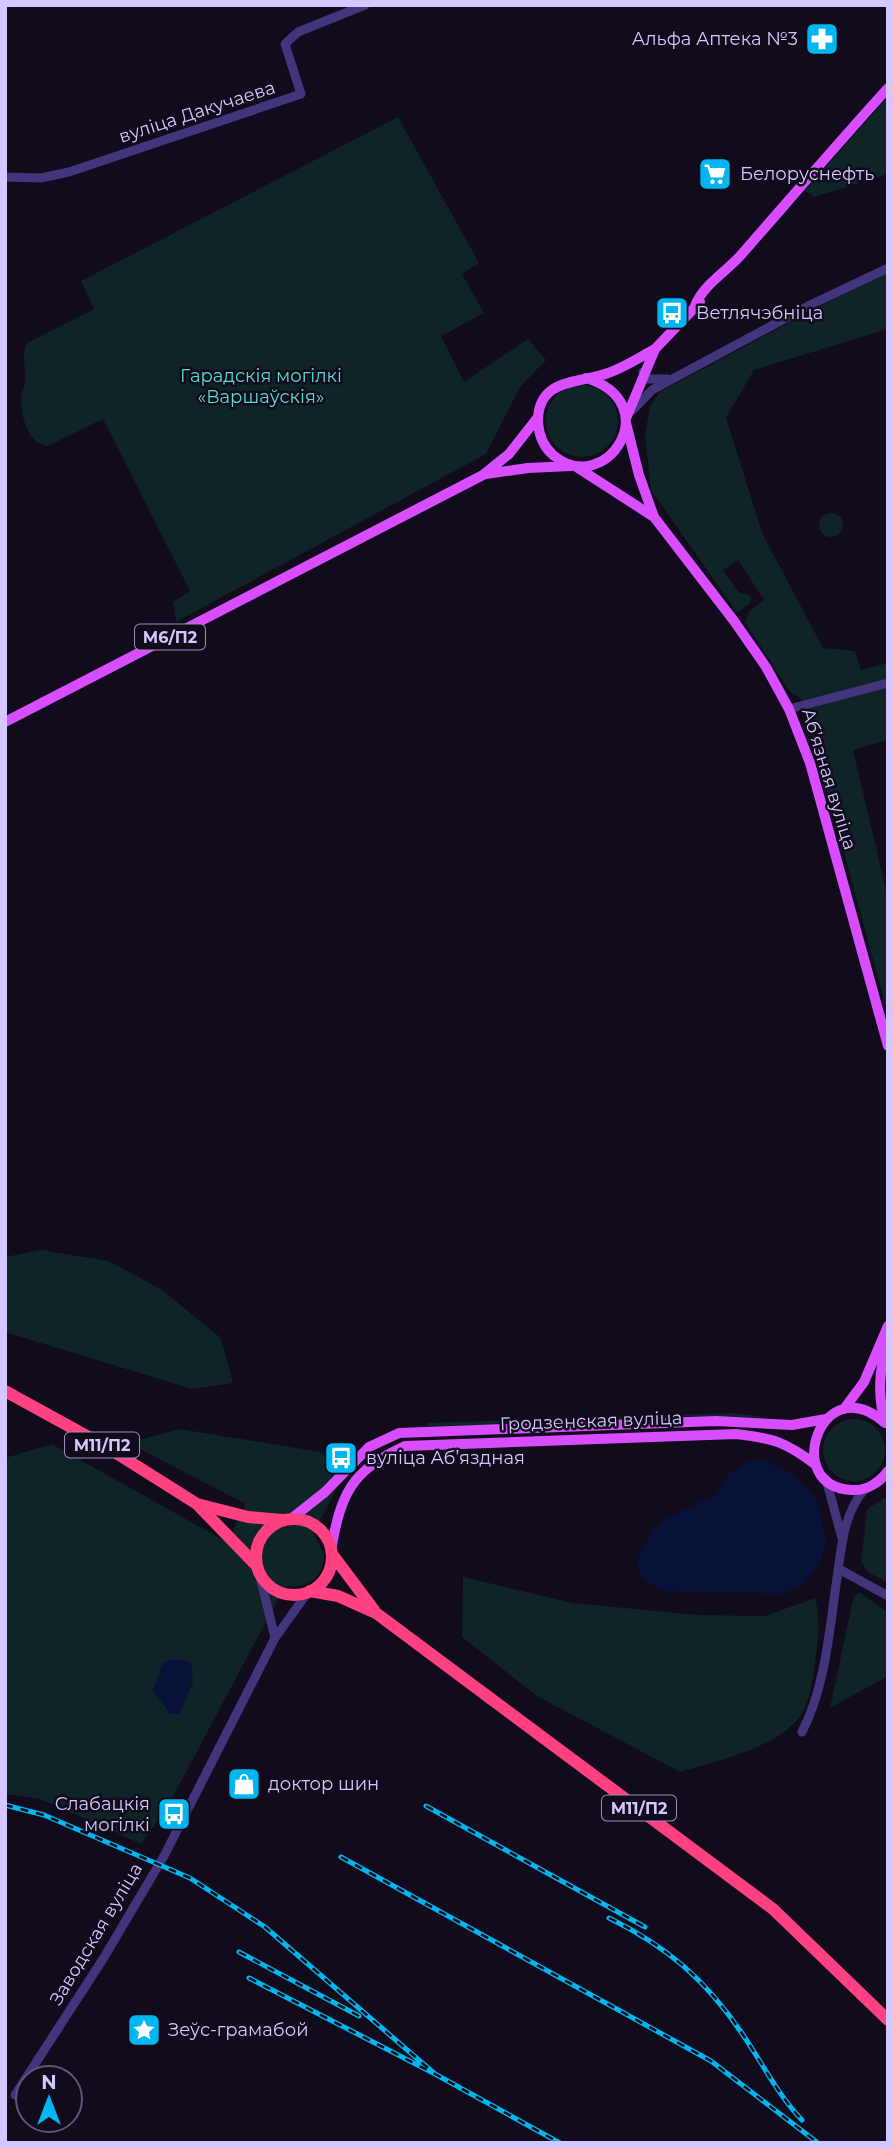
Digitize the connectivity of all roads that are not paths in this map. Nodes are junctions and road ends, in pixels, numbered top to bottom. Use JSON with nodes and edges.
{"nodes":[{"id":1,"x":365,"y":5,"type":"edge"},
{"id":2,"x":888,"y":88,"type":"edge"},
{"id":3,"x":5,"y":177,"type":"edge"},
{"id":4,"x":888,"y":268,"type":"edge"},
{"id":5,"x":655,"y":349,"type":"junction"},
{"id":6,"x":643,"y":372,"type":"junction"},
{"id":7,"x":682,"y":374,"type":"junction"},
{"id":8,"x":586,"y":378,"type":"junction"},
{"id":9,"x":538,"y":417,"type":"junction"},
{"id":10,"x":626,"y":420,"type":"junction"},
{"id":11,"x":575,"y":466,"type":"junction"},
{"id":12,"x":483,"y":475,"type":"junction"},
{"id":13,"x":654,"y":517,"type":"junction"},
{"id":14,"x":888,"y":683,"type":"edge"},
{"id":15,"x":789,"y":709,"type":"junction"},
{"id":16,"x":5,"y":722,"type":"edge"},
{"id":17,"x":888,"y":1046,"type":"edge"},
{"id":18,"x":888,"y":1326,"type":"edge"},
{"id":19,"x":888,"y":1336,"type":"edge"},
{"id":20,"x":5,"y":1391,"type":"edge"},
{"id":21,"x":844,"y":1409,"type":"junction"},
{"id":22,"x":826,"y":1419,"type":"junction"},
{"id":23,"x":887,"y":1425,"type":"edge"},
{"id":24,"x":816,"y":1465,"type":"junction"},
{"id":25,"x":886,"y":1477,"type":"edge"},
{"id":26,"x":826,"y":1479,"type":"junction"},
{"id":27,"x":865,"y":1489,"type":"junction"},
{"id":28,"x":197,"y":1504,"type":"junction"},
{"id":29,"x":287,"y":1520,"type":"junction"},
{"id":30,"x":843,"y":1542,"type":"junction"},
{"id":31,"x":332,"y":1552,"type":"junction"},
{"id":32,"x":258,"y":1569,"type":"junction"},
{"id":33,"x":839,"y":1569,"type":"junction"},
{"id":34,"x":309,"y":1592,"type":"junction"},
{"id":35,"x":888,"y":1596,"type":"edge"},
{"id":36,"x":376,"y":1613,"type":"junction"},
{"id":37,"x":275,"y":1638,"type":"junction"},
{"id":38,"x":802,"y":1732,"type":"dead end"},
{"id":39,"x":888,"y":2020,"type":"edge"},
{"id":40,"x":35,"y":2064,"type":"edge"}],
"edges":[{"from":1,"to":3,"type":"street","name":"вуліца Дакучаева"},
{"from":2,"to":5,"type":"main road","number":"М6/П2"},
{"from":4,"to":7,"type":"street"},
{"from":5,"to":6,"type":"main road","number":"М6/П2"},
{"from":5,"to":8,"type":"main road","number":"М6/П2"},
{"from":6,"to":7,"type":"street"},
{"from":6,"to":10,"type":"main road","number":"М6/П2"},
{"from":7,"to":10,"type":"street"},
{"from":8,"to":9,"type":"main road","number":"М6/П2"},
{"from":8,"to":10,"type":"main road"},
{"from":9,"to":11,"type":"main road"},
{"from":9,"to":12,"type":"main road","number":"М6/П2"},
{"from":10,"to":11,"type":"main road","number":"М6/П2"},
{"from":10,"to":13,"type":"main road","name":"Абʼязная вуліца"},
{"from":11,"to":12,"type":"main road","number":"М6/П2"},
{"from":11,"to":13,"type":"main road","name":"Абʼязная вуліца"},
{"from":12,"to":16,"type":"main road","number":"М6/П2"},
{"from":13,"to":15,"type":"main road","name":"Абʼязная вуліца"},
{"from":14,"to":15,"type":"street"},
{"from":15,"to":17,"type":"main road","name":"Абʼязная вуліца"},
{"from":18,"to":21,"type":"main road"},
{"from":19,"to":23,"type":"main road"},
{"from":20,"to":28,"type":"highway","number":"М11/П2"},
{"from":21,"to":22,"type":"main road"},
{"from":21,"to":23,"type":"main road"},
{"from":22,"to":24,"type":"main road"},
{"from":22,"to":29,"type":"main road","name":"Гродзенская вуліца"},
{"from":24,"to":26,"type":"main road"},
{"from":24,"to":31,"type":"main road","name":"Гродзенская вуліца"},
{"from":25,"to":27,"type":"main road"},
{"from":26,"to":27,"type":"main road"},
{"from":26,"to":30,"type":"street"},
{"from":27,"to":30,"type":"street"},
{"from":28,"to":29,"type":"highway","number":"М11/П2"},
{"from":28,"to":32,"type":"highway","number":"М11/П2"},
{"from":29,"to":31,"type":"highway","number":"М11/П2"},
{"from":29,"to":32,"type":"highway"},
{"from":30,"to":33,"type":"street"},
{"from":31,"to":34,"type":"highway"},
{"from":31,"to":36,"type":"highway","number":"М11/П2"},
{"from":32,"to":34,"type":"highway","number":"М11/П2"},
{"from":32,"to":37,"type":"street"},
{"from":33,"to":35,"type":"street"},
{"from":33,"to":38,"type":"street"},
{"from":34,"to":36,"type":"highway","number":"М11/П2"},
{"from":34,"to":37,"type":"street","name":"Заводская вуліца"},
{"from":36,"to":39,"type":"highway","number":"М11/П2"},
{"from":37,"to":40,"type":"street","name":"Заводская вуліца"}]}
